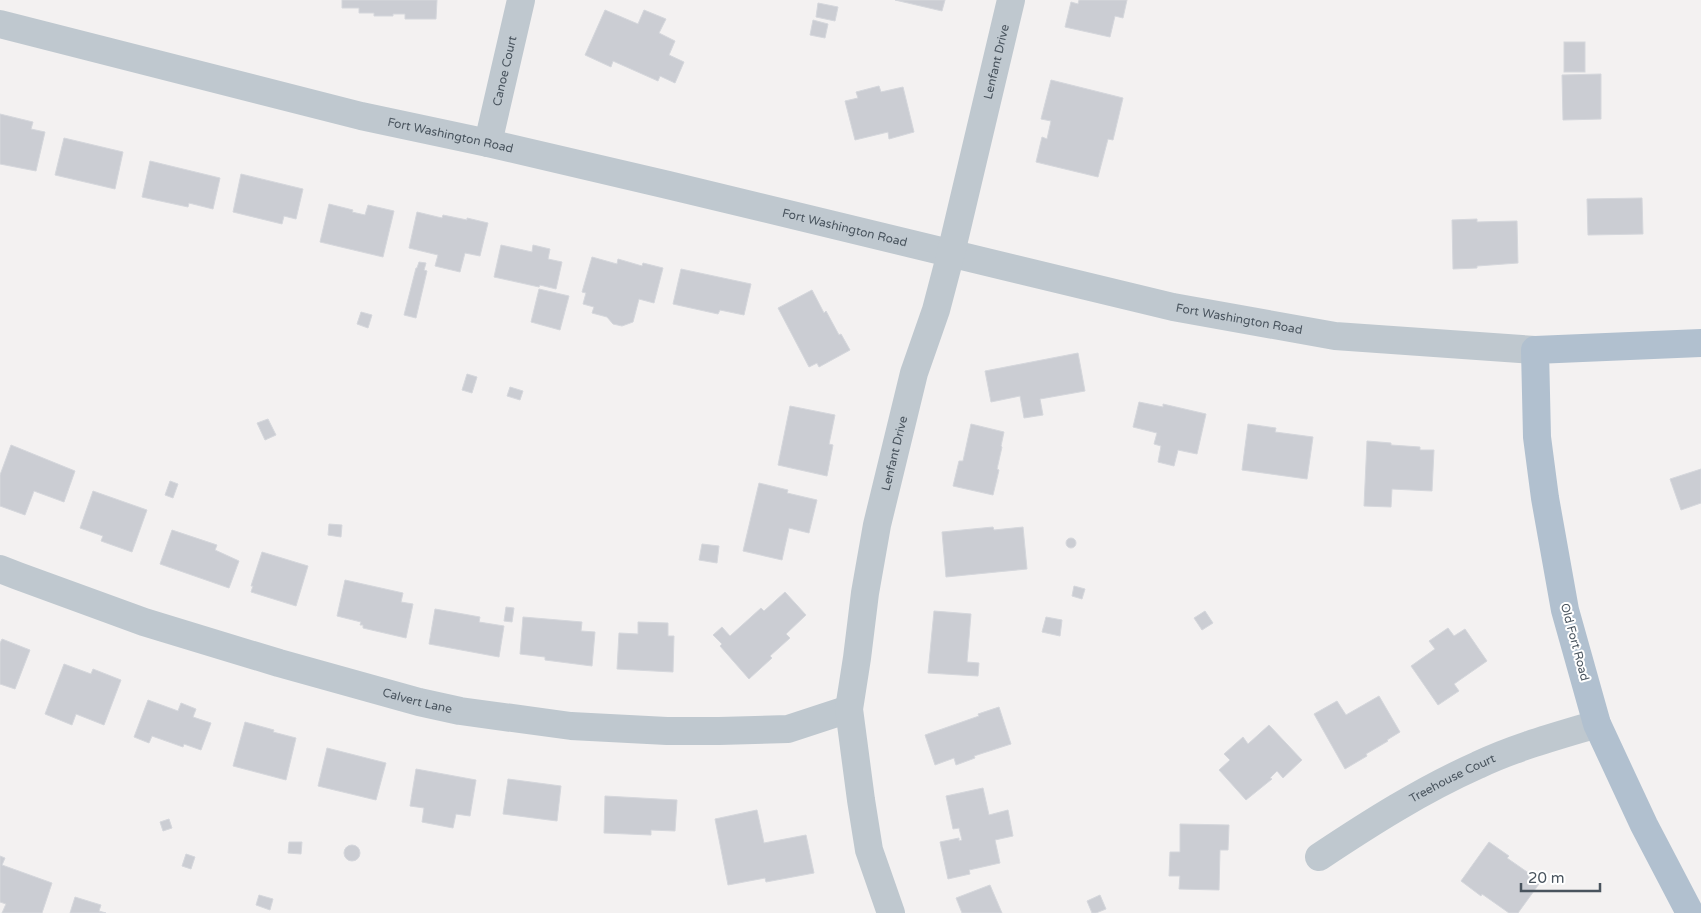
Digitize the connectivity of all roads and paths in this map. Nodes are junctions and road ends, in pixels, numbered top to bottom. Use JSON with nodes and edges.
{"nodes":[{"id":1,"x":521,"y":0,"type":"edge"},
{"id":2,"x":1011,"y":0,"type":"edge"},
{"id":3,"x":0,"y":24,"type":"edge"},
{"id":4,"x":488,"y":143,"type":"junction"},
{"id":5,"x":951,"y":253,"type":"junction"},
{"id":6,"x":1701,"y":343,"type":"edge"},
{"id":7,"x":1535,"y":350,"type":"junction"},
{"id":8,"x":0,"y":569,"type":"edge"},
{"id":9,"x":849,"y":709,"type":"junction"},
{"id":10,"x":1597,"y":724,"type":"junction"},
{"id":11,"x":1319,"y":857,"type":"dead end"},
{"id":12,"x":891,"y":913,"type":"edge"},
{"id":13,"x":1690,"y":913,"type":"edge"}],
"edges":[{"from":1,"to":4,"type":"street","name":"Canoe Court"},
{"from":2,"to":5,"type":"street","name":"Lenfant Drive"},
{"from":3,"to":4,"type":"street","name":"Fort Washington Road"},
{"from":4,"to":5,"type":"street","name":"Fort Washington Road"},
{"from":5,"to":7,"type":"street","name":"Fort Washington Road"},
{"from":5,"to":9,"type":"street","name":"Lenfant Drive"},
{"from":6,"to":7,"type":"main road","name":"Fort Washington Road"},
{"from":7,"to":10,"type":"main road","name":"Old Fort Road"},
{"from":8,"to":9,"type":"street","name":"Calvert Lane"},
{"from":9,"to":12,"type":"street","name":"Lenfant Drive"},
{"from":10,"to":11,"type":"street","name":"Treehouse Court"},
{"from":10,"to":13,"type":"main road","name":"Old Fort Road"}]}
